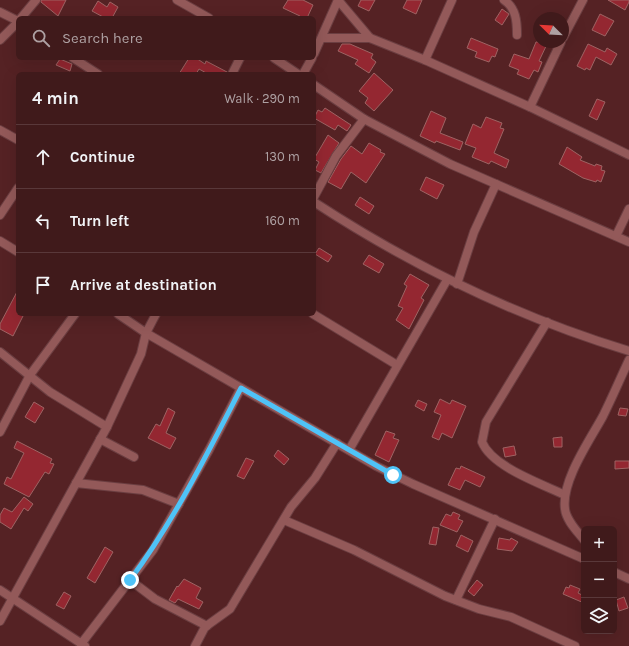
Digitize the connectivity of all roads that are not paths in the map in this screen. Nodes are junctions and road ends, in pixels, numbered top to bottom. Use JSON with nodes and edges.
{"nodes":[{"id":1,"x":36,"y":0,"type":"edge"},
{"id":2,"x":177,"y":0,"type":"edge"},
{"id":3,"x":338,"y":0,"type":"edge"},
{"id":4,"x":452,"y":0,"type":"edge"},
{"id":5,"x":504,"y":0,"type":"edge"},
{"id":6,"x":583,"y":0,"type":"edge"},
{"id":7,"x":0,"y":12,"type":"edge"},
{"id":8,"x":23,"y":16,"type":"edge"},
{"id":9,"x":205,"y":16,"type":"edge"},
{"id":10,"x":16,"y":20,"type":"edge"},
{"id":11,"x":16,"y":23,"type":"edge"},
{"id":12,"x":569,"y":27,"type":"edge"},
{"id":13,"x":517,"y":34,"type":"dead end"},
{"id":14,"x":322,"y":38,"type":"junction"},
{"id":15,"x":370,"y":38,"type":"junction"},
{"id":16,"x":0,"y":40,"type":"edge"},
{"id":17,"x":558,"y":48,"type":"edge"},
{"id":18,"x":316,"y":50,"type":"edge"},
{"id":19,"x":76,"y":60,"type":"edge"},
{"id":20,"x":239,"y":60,"type":"edge"},
{"id":21,"x":277,"y":60,"type":"edge"},
{"id":22,"x":311,"y":60,"type":"edge"},
{"id":23,"x":425,"y":60,"type":"junction"},
{"id":24,"x":94,"y":72,"type":"edge"},
{"id":25,"x":233,"y":72,"type":"edge"},
{"id":26,"x":295,"y":72,"type":"edge"},
{"id":27,"x":304,"y":72,"type":"edge"},
{"id":28,"x":316,"y":86,"type":"edge"},
{"id":29,"x":530,"y":107,"type":"junction"},
{"id":30,"x":364,"y":119,"type":"junction"},
{"id":31,"x":0,"y":130,"type":"edge"},
{"id":32,"x":16,"y":139,"type":"edge"},
{"id":33,"x":629,"y":156,"type":"edge"},
{"id":34,"x":496,"y":184,"type":"junction"},
{"id":35,"x":16,"y":191,"type":"edge"},
{"id":36,"x":316,"y":193,"type":"edge"},
{"id":37,"x":316,"y":203,"type":"edge"},
{"id":38,"x":629,"y":209,"type":"edge"},
{"id":39,"x":0,"y":215,"type":"edge"},
{"id":40,"x":616,"y":236,"type":"junction"},
{"id":41,"x":0,"y":240,"type":"edge"},
{"id":42,"x":629,"y":242,"type":"edge"},
{"id":43,"x":16,"y":251,"type":"edge"},
{"id":44,"x":447,"y":280,"type":"junction"},
{"id":45,"x":457,"y":284,"type":"junction"},
{"id":46,"x":73,"y":316,"type":"edge"},
{"id":47,"x":121,"y":316,"type":"edge"},
{"id":48,"x":155,"y":316,"type":"edge"},
{"id":49,"x":316,"y":316,"type":"edge"},
{"id":50,"x":547,"y":322,"type":"junction"},
{"id":51,"x":146,"y":333,"type":"junction"},
{"id":52,"x":629,"y":351,"type":"edge"},
{"id":53,"x":0,"y":352,"type":"edge"},
{"id":54,"x":629,"y":360,"type":"edge"},
{"id":55,"x":397,"y":365,"type":"junction"},
{"id":56,"x":30,"y":375,"type":"junction"},
{"id":57,"x":241,"y":388,"type":"junction"},
{"id":58,"x":107,"y":427,"type":"junction"},
{"id":59,"x":0,"y":432,"type":"edge"},
{"id":60,"x":100,"y":439,"type":"junction"},
{"id":61,"x":337,"y":443,"type":"junction"},
{"id":62,"x":348,"y":450,"type":"junction"},
{"id":63,"x":134,"y":457,"type":"dead end"},
{"id":64,"x":76,"y":483,"type":"junction"},
{"id":65,"x":565,"y":495,"type":"junction"},
{"id":66,"x":179,"y":504,"type":"junction"},
{"id":67,"x":495,"y":519,"type":"junction"},
{"id":68,"x":284,"y":520,"type":"junction"},
{"id":69,"x":581,"y":536,"type":"edge"},
{"id":70,"x":581,"y":558,"type":"edge"},
{"id":71,"x":617,"y":573,"type":"edge"},
{"id":72,"x":628,"y":577,"type":"edge"},
{"id":73,"x":130,"y":580,"type":"junction"},
{"id":74,"x":0,"y":590,"type":"edge"},
{"id":75,"x":13,"y":598,"type":"junction"},
{"id":76,"x":456,"y":600,"type":"junction"},
{"id":77,"x":0,"y":621,"type":"edge"},
{"id":78,"x":207,"y":626,"type":"junction"},
{"id":79,"x":83,"y":645,"type":"edge"},
{"id":80,"x":195,"y":646,"type":"edge"},
{"id":81,"x":575,"y":646,"type":"edge"}],
"edges":[{"from":1,"to":8,"type":"street"},
{"from":2,"to":9,"type":"street"},
{"from":3,"to":14,"type":"street"},
{"from":3,"to":15,"type":"street"},
{"from":4,"to":23,"type":"street"},
{"from":5,"to":13,"type":"street"},
{"from":6,"to":12,"type":"street"},
{"from":7,"to":10,"type":"street"},
{"from":11,"to":16,"type":"street"},
{"from":14,"to":15,"type":"street"},
{"from":14,"to":18,"type":"street"},
{"from":15,"to":23,"type":"street"},
{"from":17,"to":29,"type":"street"},
{"from":19,"to":24,"type":"street"},
{"from":20,"to":25,"type":"street"},
{"from":21,"to":26,"type":"street"},
{"from":22,"to":27,"type":"street"},
{"from":23,"to":29,"type":"street"},
{"from":28,"to":30,"type":"street"},
{"from":29,"to":33,"type":"street"},
{"from":30,"to":34,"type":"street"},
{"from":30,"to":36,"type":"street"},
{"from":31,"to":32,"type":"street"},
{"from":34,"to":40,"type":"street"},
{"from":34,"to":45,"type":"street"},
{"from":35,"to":39,"type":"street"},
{"from":37,"to":44,"type":"street"},
{"from":38,"to":40,"type":"street"},
{"from":40,"to":42,"type":"street"},
{"from":41,"to":43,"type":"street"},
{"from":44,"to":45,"type":"street"},
{"from":44,"to":55,"type":"street"},
{"from":45,"to":50,"type":"street"},
{"from":46,"to":56,"type":"street"},
{"from":47,"to":51,"type":"street"},
{"from":48,"to":51,"type":"street"},
{"from":49,"to":55,"type":"street"},
{"from":50,"to":52,"type":"street"},
{"from":50,"to":65,"type":"street"},
{"from":51,"to":57,"type":"street"},
{"from":51,"to":58,"type":"street"},
{"from":53,"to":56,"type":"street"},
{"from":54,"to":65,"type":"street"},
{"from":55,"to":62,"type":"street"},
{"from":56,"to":58,"type":"street"},
{"from":56,"to":59,"type":"street"},
{"from":57,"to":61,"type":"street"},
{"from":57,"to":66,"type":"street"},
{"from":58,"to":60,"type":"street"},
{"from":60,"to":63,"type":"street"},
{"from":60,"to":64,"type":"street"},
{"from":61,"to":62,"type":"street"},
{"from":61,"to":68,"type":"street"},
{"from":62,"to":67,"type":"street"},
{"from":64,"to":66,"type":"street"},
{"from":64,"to":75,"type":"street"},
{"from":65,"to":69,"type":"street"},
{"from":66,"to":73,"type":"street"},
{"from":67,"to":70,"type":"street"},
{"from":67,"to":76,"type":"street"},
{"from":68,"to":76,"type":"street"},
{"from":68,"to":78,"type":"street"},
{"from":71,"to":72,"type":"street"},
{"from":73,"to":78,"type":"street"},
{"from":73,"to":79,"type":"street"},
{"from":74,"to":75,"type":"street"},
{"from":75,"to":77,"type":"street"},
{"from":75,"to":79,"type":"street"},
{"from":76,"to":81,"type":"street"},
{"from":78,"to":80,"type":"street"}]}
